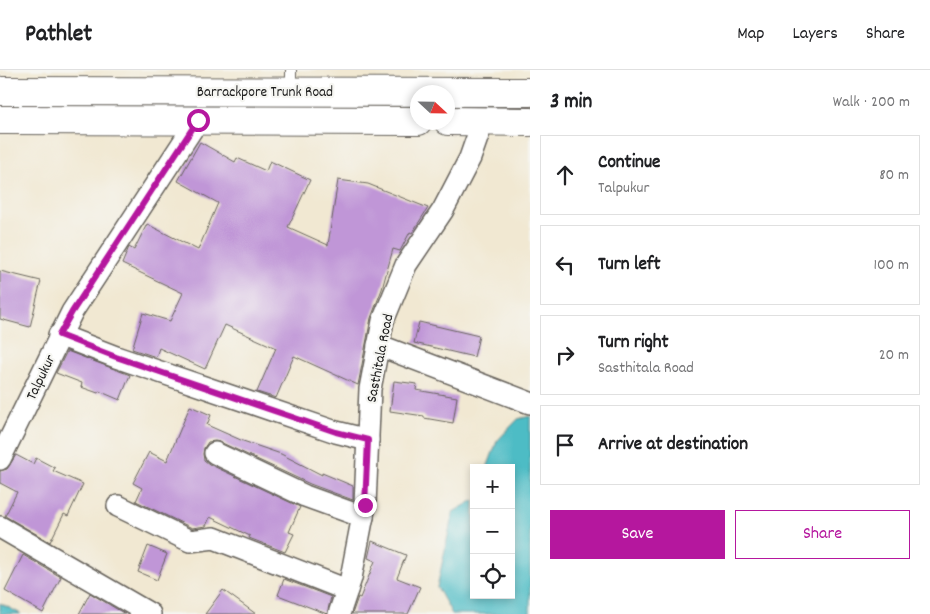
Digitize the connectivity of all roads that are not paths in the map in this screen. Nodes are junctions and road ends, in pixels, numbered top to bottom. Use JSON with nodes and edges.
{"nodes":[{"id":1,"x":291,"y":80,"type":"edge"},
{"id":2,"x":0,"y":91,"type":"edge"},
{"id":3,"x":70,"y":91,"type":"junction"},
{"id":4,"x":530,"y":92,"type":"edge"},
{"id":5,"x":0,"y":120,"type":"edge"},
{"id":6,"x":67,"y":120,"type":"junction"},
{"id":7,"x":198,"y":120,"type":"junction"},
{"id":8,"x":410,"y":121,"type":"edge"},
{"id":9,"x":455,"y":121,"type":"edge"},
{"id":10,"x":483,"y":121,"type":"junction"},
{"id":11,"x":530,"y":122,"type":"edge"},
{"id":12,"x":59,"y":335,"type":"junction"},
{"id":13,"x":378,"y":345,"type":"junction"},
{"id":14,"x":530,"y":403,"type":"edge"},
{"id":15,"x":368,"y":440,"type":"junction"},
{"id":16,"x":215,"y":453,"type":"dead end"},
{"id":17,"x":0,"y":459,"type":"edge"},
{"id":18,"x":118,"y":506,"type":"dead end"},
{"id":19,"x":363,"y":517,"type":"junction"},
{"id":20,"x":0,"y":527,"type":"edge"},
{"id":21,"x":347,"y":590,"type":"junction"},
{"id":22,"x":150,"y":614,"type":"edge"},
{"id":23,"x":339,"y":614,"type":"edge"}],
"edges":[{"from":1,"to":3,"type":"main road","name":"Barrackpore Trunk Road"},
{"from":1,"to":4,"type":"main road","name":"Barrackpore Trunk Road"},
{"from":2,"to":3,"type":"main road","name":"Barrackpore Trunk Road"},
{"from":3,"to":6,"type":"main road"},
{"from":5,"to":6,"type":"main road","name":"Barrackpore Trunk Road"},
{"from":6,"to":7,"type":"main road","name":"Barrackpore Trunk Road"},
{"from":7,"to":8,"type":"main road","name":"Barrackpore Trunk Road"},
{"from":7,"to":12,"type":"street","name":"Talpukur"},
{"from":9,"to":10,"type":"main road"},
{"from":10,"to":11,"type":"main road"},
{"from":10,"to":13,"type":"street","name":"Sasthitala Road"},
{"from":12,"to":15,"type":"street"},
{"from":12,"to":17,"type":"street","name":"Talpukur"},
{"from":13,"to":14,"type":"street"},
{"from":13,"to":15,"type":"street","name":"Sasthitala Road"},
{"from":15,"to":19,"type":"street","name":"Sasthitala Road"},
{"from":16,"to":19,"type":"street"},
{"from":18,"to":21,"type":"street"},
{"from":19,"to":21,"type":"street","name":"Sasthitala Road"},
{"from":20,"to":22,"type":"street"},
{"from":21,"to":23,"type":"street","name":"Sasthitala Road"}]}
